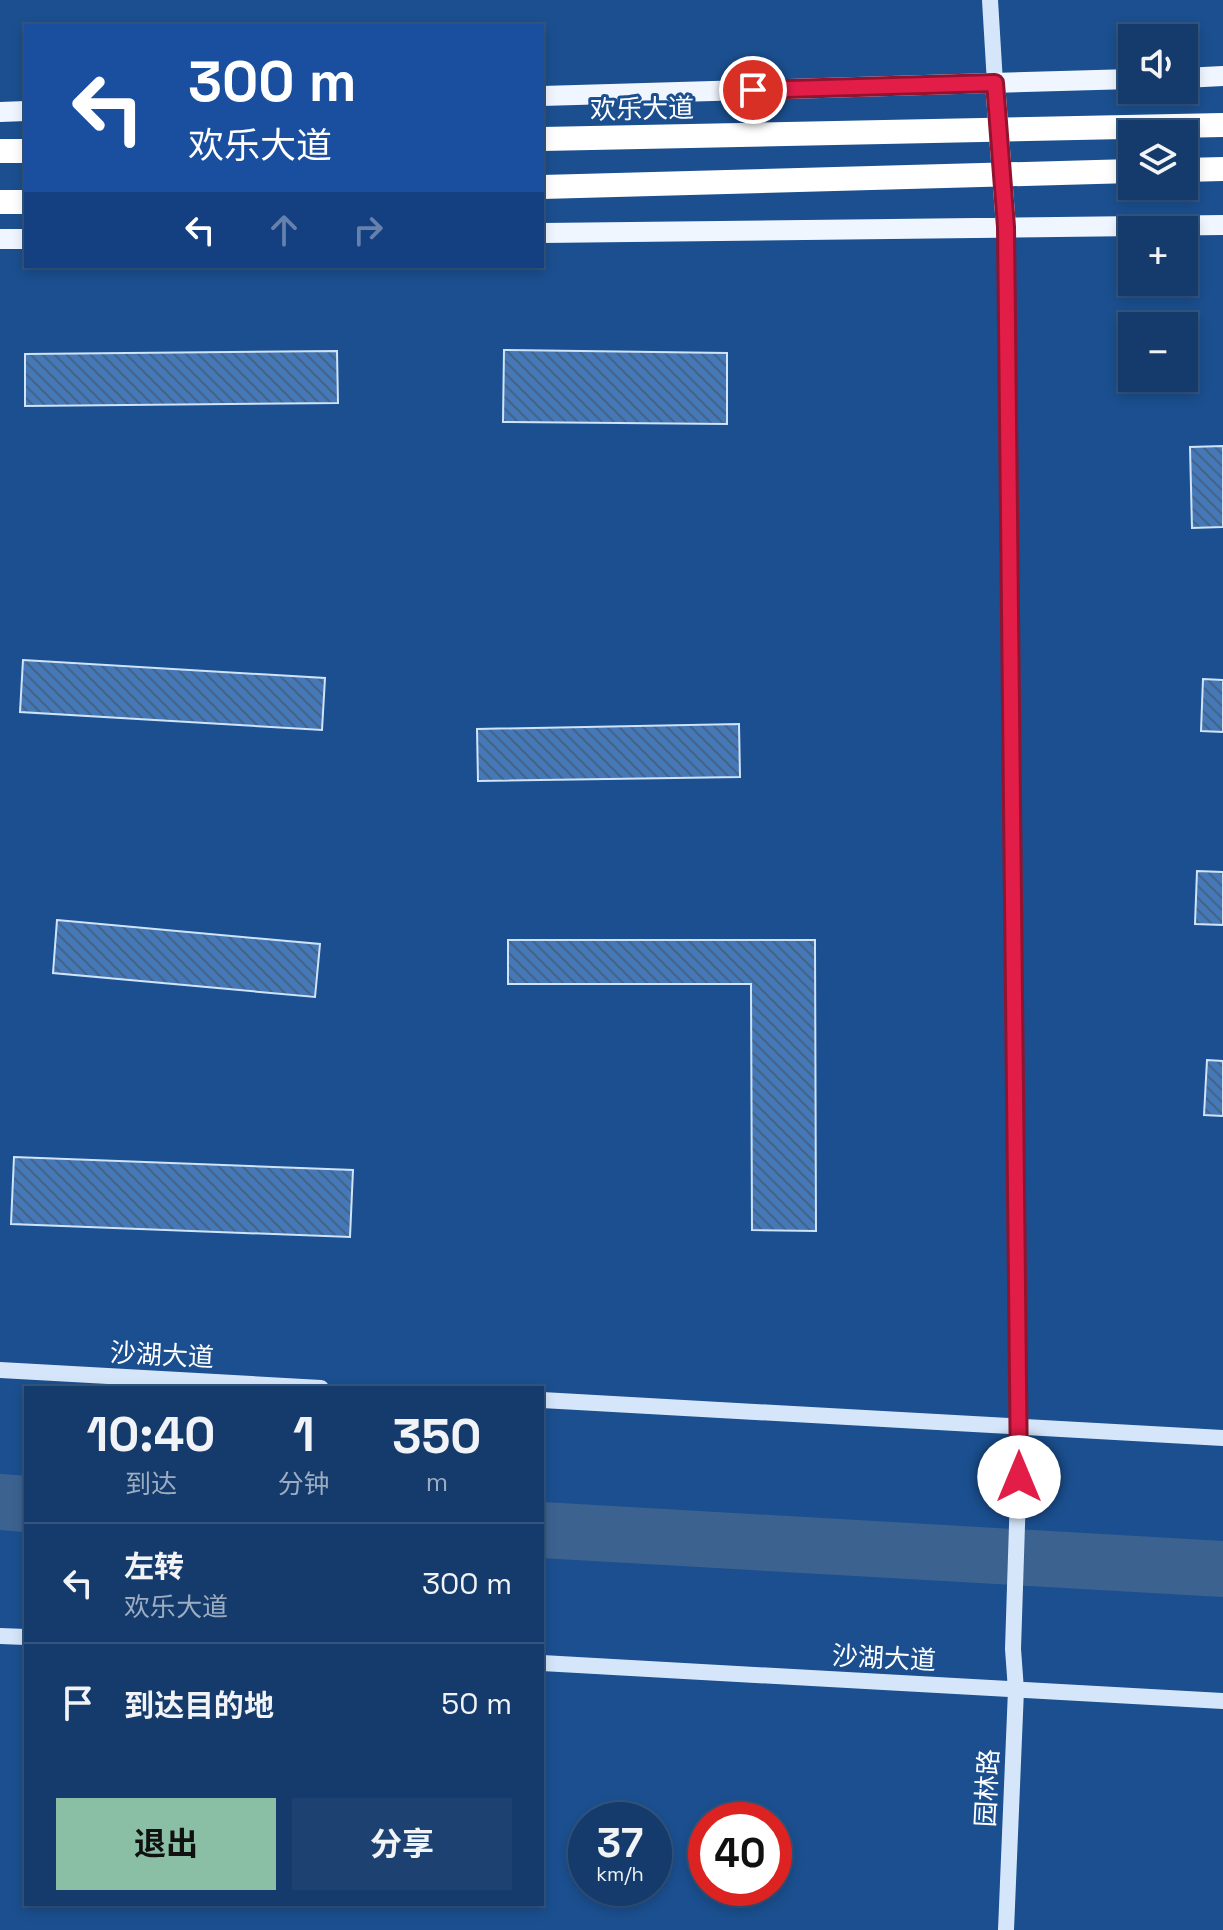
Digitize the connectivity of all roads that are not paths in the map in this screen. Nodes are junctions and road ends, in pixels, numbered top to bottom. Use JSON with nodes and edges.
{"nodes":[{"id":1,"x":990,"y":0,"type":"edge"},
{"id":2,"x":1223,"y":76,"type":"edge"},
{"id":3,"x":1198,"y":77,"type":"edge"},
{"id":4,"x":1118,"y":79,"type":"edge"},
{"id":5,"x":995,"y":83,"type":"junction"},
{"id":6,"x":544,"y":96,"type":"edge"},
{"id":7,"x":24,"y":111,"type":"edge"},
{"id":8,"x":0,"y":112,"type":"edge"},
{"id":9,"x":1223,"y":125,"type":"edge"},
{"id":10,"x":544,"y":139,"type":"edge"},
{"id":11,"x":0,"y":151,"type":"edge"},
{"id":12,"x":24,"y":151,"type":"edge"},
{"id":13,"x":1223,"y":169,"type":"edge"},
{"id":14,"x":1198,"y":170,"type":"edge"},
{"id":15,"x":1118,"y":171,"type":"edge"},
{"id":16,"x":544,"y":187,"type":"edge"},
{"id":17,"x":0,"y":202,"type":"edge"},
{"id":18,"x":24,"y":202,"type":"edge"},
{"id":19,"x":1223,"y":225,"type":"edge"},
{"id":20,"x":1006,"y":227,"type":"junction"},
{"id":21,"x":544,"y":233,"type":"edge"},
{"id":22,"x":0,"y":239,"type":"edge"},
{"id":23,"x":24,"y":239,"type":"edge"},
{"id":24,"x":0,"y":1370,"type":"edge"},
{"id":25,"x":285,"y":1386,"type":"edge"},
{"id":26,"x":544,"y":1400,"type":"edge"},
{"id":27,"x":1019,"y":1427,"type":"junction"},
{"id":28,"x":1223,"y":1438,"type":"edge"},
{"id":29,"x":0,"y":1636,"type":"edge"},
{"id":30,"x":24,"y":1637,"type":"edge"},
{"id":31,"x":544,"y":1663,"type":"edge"},
{"id":32,"x":1016,"y":1690,"type":"junction"},
{"id":33,"x":1223,"y":1701,"type":"edge"},
{"id":34,"x":1006,"y":1930,"type":"edge"}],
"edges":[{"from":1,"to":5,"type":"main road"},
{"from":2,"to":3,"type":"main road"},
{"from":4,"to":5,"type":"main road","name":"欢乐大道"},
{"from":5,"to":6,"type":"main road","name":"欢乐大道"},
{"from":5,"to":20,"type":"main road"},
{"from":7,"to":8,"type":"main road"},
{"from":9,"to":10,"type":"highway","name":"欢乐大道"},
{"from":11,"to":12,"type":"highway"},
{"from":13,"to":14,"type":"highway"},
{"from":15,"to":16,"type":"highway"},
{"from":17,"to":18,"type":"highway"},
{"from":19,"to":20,"type":"main road"},
{"from":20,"to":21,"type":"main road"},
{"from":20,"to":27,"type":"main road","name":"园林路"},
{"from":22,"to":23,"type":"main road"},
{"from":24,"to":25,"type":"main road","name":"沙湖大道"},
{"from":26,"to":27,"type":"main road"},
{"from":27,"to":28,"type":"main road"},
{"from":27,"to":32,"type":"main road","name":"园林路"},
{"from":29,"to":30,"type":"main road"},
{"from":31,"to":32,"type":"main road","name":"沙湖大道"},
{"from":32,"to":33,"type":"main road","name":"沙湖大道"},
{"from":32,"to":34,"type":"main road","name":"园林路"}]}
